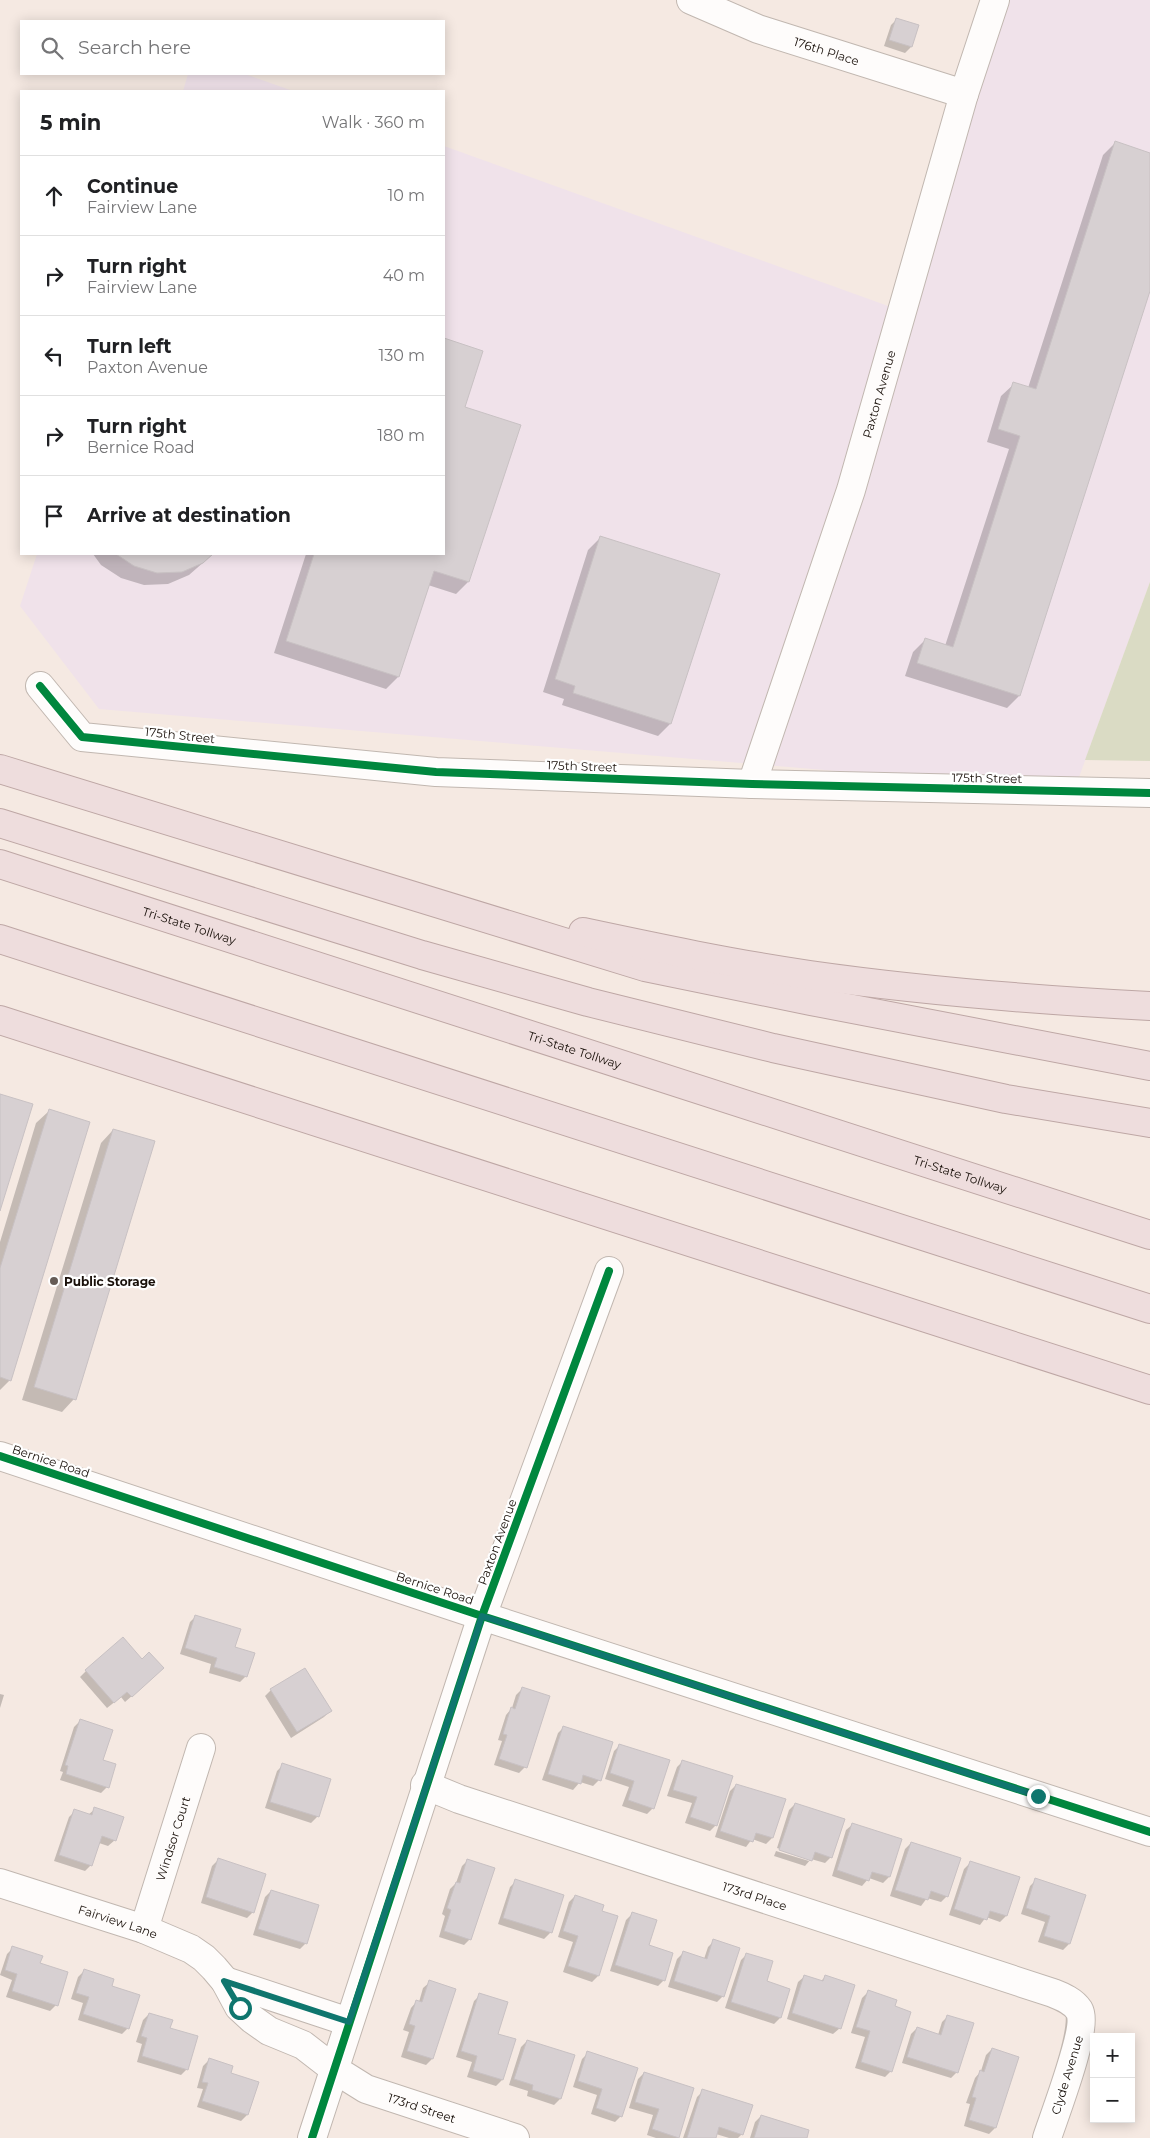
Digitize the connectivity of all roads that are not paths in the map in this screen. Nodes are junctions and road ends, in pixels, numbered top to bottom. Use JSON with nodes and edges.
{"nodes":[{"id":1,"x":691,"y":0,"type":"edge"},
{"id":2,"x":994,"y":0,"type":"edge"},
{"id":3,"x":964,"y":94,"type":"junction"},
{"id":4,"x":40,"y":686,"type":"dead end"},
{"id":5,"x":0,"y":769,"type":"edge"},
{"id":6,"x":752,"y":784,"type":"junction"},
{"id":7,"x":1150,"y":793,"type":"edge"},
{"id":8,"x":0,"y":823,"type":"edge"},
{"id":9,"x":0,"y":864,"type":"edge"},
{"id":10,"x":391,"y":891,"type":"junction"},
{"id":11,"x":0,"y":939,"type":"edge"},
{"id":12,"x":1150,"y":1006,"type":"edge"},
{"id":13,"x":6,"y":1021,"type":"edge"},
{"id":14,"x":1150,"y":1066,"type":"edge"},
{"id":15,"x":1150,"y":1123,"type":"edge"},
{"id":16,"x":1150,"y":1234,"type":"edge"},
{"id":17,"x":609,"y":1271,"type":"dead end"},
{"id":18,"x":1150,"y":1309,"type":"edge"},
{"id":19,"x":1036,"y":1354,"type":"junction"},
{"id":20,"x":1150,"y":1379,"type":"edge"},
{"id":21,"x":1150,"y":1390,"type":"edge"},
{"id":22,"x":0,"y":1456,"type":"edge"},
{"id":23,"x":482,"y":1616,"type":"junction"},
{"id":24,"x":201,"y":1748,"type":"dead end"},
{"id":25,"x":426,"y":1785,"type":"junction"},
{"id":26,"x":1150,"y":1832,"type":"edge"},
{"id":27,"x":0,"y":1882,"type":"edge"},
{"id":28,"x":144,"y":1929,"type":"junction"},
{"id":29,"x":224,"y":1981,"type":"junction"},
{"id":30,"x":1080,"y":2012,"type":"joint"},
{"id":31,"x":349,"y":2022,"type":"junction"},
{"id":32,"x":334,"y":2069,"type":"junction"},
{"id":33,"x":312,"y":2138,"type":"edge"},
{"id":34,"x":515,"y":2138,"type":"edge"},
{"id":35,"x":1047,"y":2138,"type":"edge"}],
"edges":[{"from":1,"to":3,"type":"street","name":"176th Place"},
{"from":2,"to":3,"type":"street","name":"Paxton Avenue"},
{"from":3,"to":6,"type":"street","name":"Paxton Avenue"},
{"from":4,"to":6,"type":"street","name":"175th Street"},
{"from":5,"to":10,"type":"highway"},
{"from":6,"to":7,"type":"street","name":"175th Street"},
{"from":8,"to":15,"type":"highway"},
{"from":9,"to":16,"type":"highway","name":"Tri-State Tollway"},
{"from":10,"to":12,"type":"highway"},
{"from":10,"to":14,"type":"highway"},
{"from":11,"to":18,"type":"highway"},
{"from":13,"to":19,"type":"highway"},
{"from":17,"to":23,"type":"street","name":"Paxton Avenue"},
{"from":19,"to":20,"type":"highway"},
{"from":19,"to":21,"type":"highway"},
{"from":22,"to":23,"type":"street","name":"Bernice Road"},
{"from":23,"to":25,"type":"street","name":"Paxton Avenue"},
{"from":23,"to":26,"type":"street","name":"Bernice Road"},
{"from":24,"to":28,"type":"street","name":"Windsor Court"},
{"from":25,"to":30,"type":"street","name":"173rd Place"},
{"from":25,"to":31,"type":"street","name":"Paxton Avenue"},
{"from":27,"to":28,"type":"street","name":"Fairview Lane"},
{"from":28,"to":29,"type":"street","name":"Fairview Lane"},
{"from":29,"to":31,"type":"street"},
{"from":29,"to":32,"type":"street","name":"Fairview Lane"},
{"from":30,"to":35,"type":"street","name":"Clyde Avenue"},
{"from":31,"to":32,"type":"street","name":"Paxton Avenue"},
{"from":32,"to":33,"type":"street","name":"Paxton Avenue"},
{"from":32,"to":34,"type":"street","name":"173rd Street"}]}
